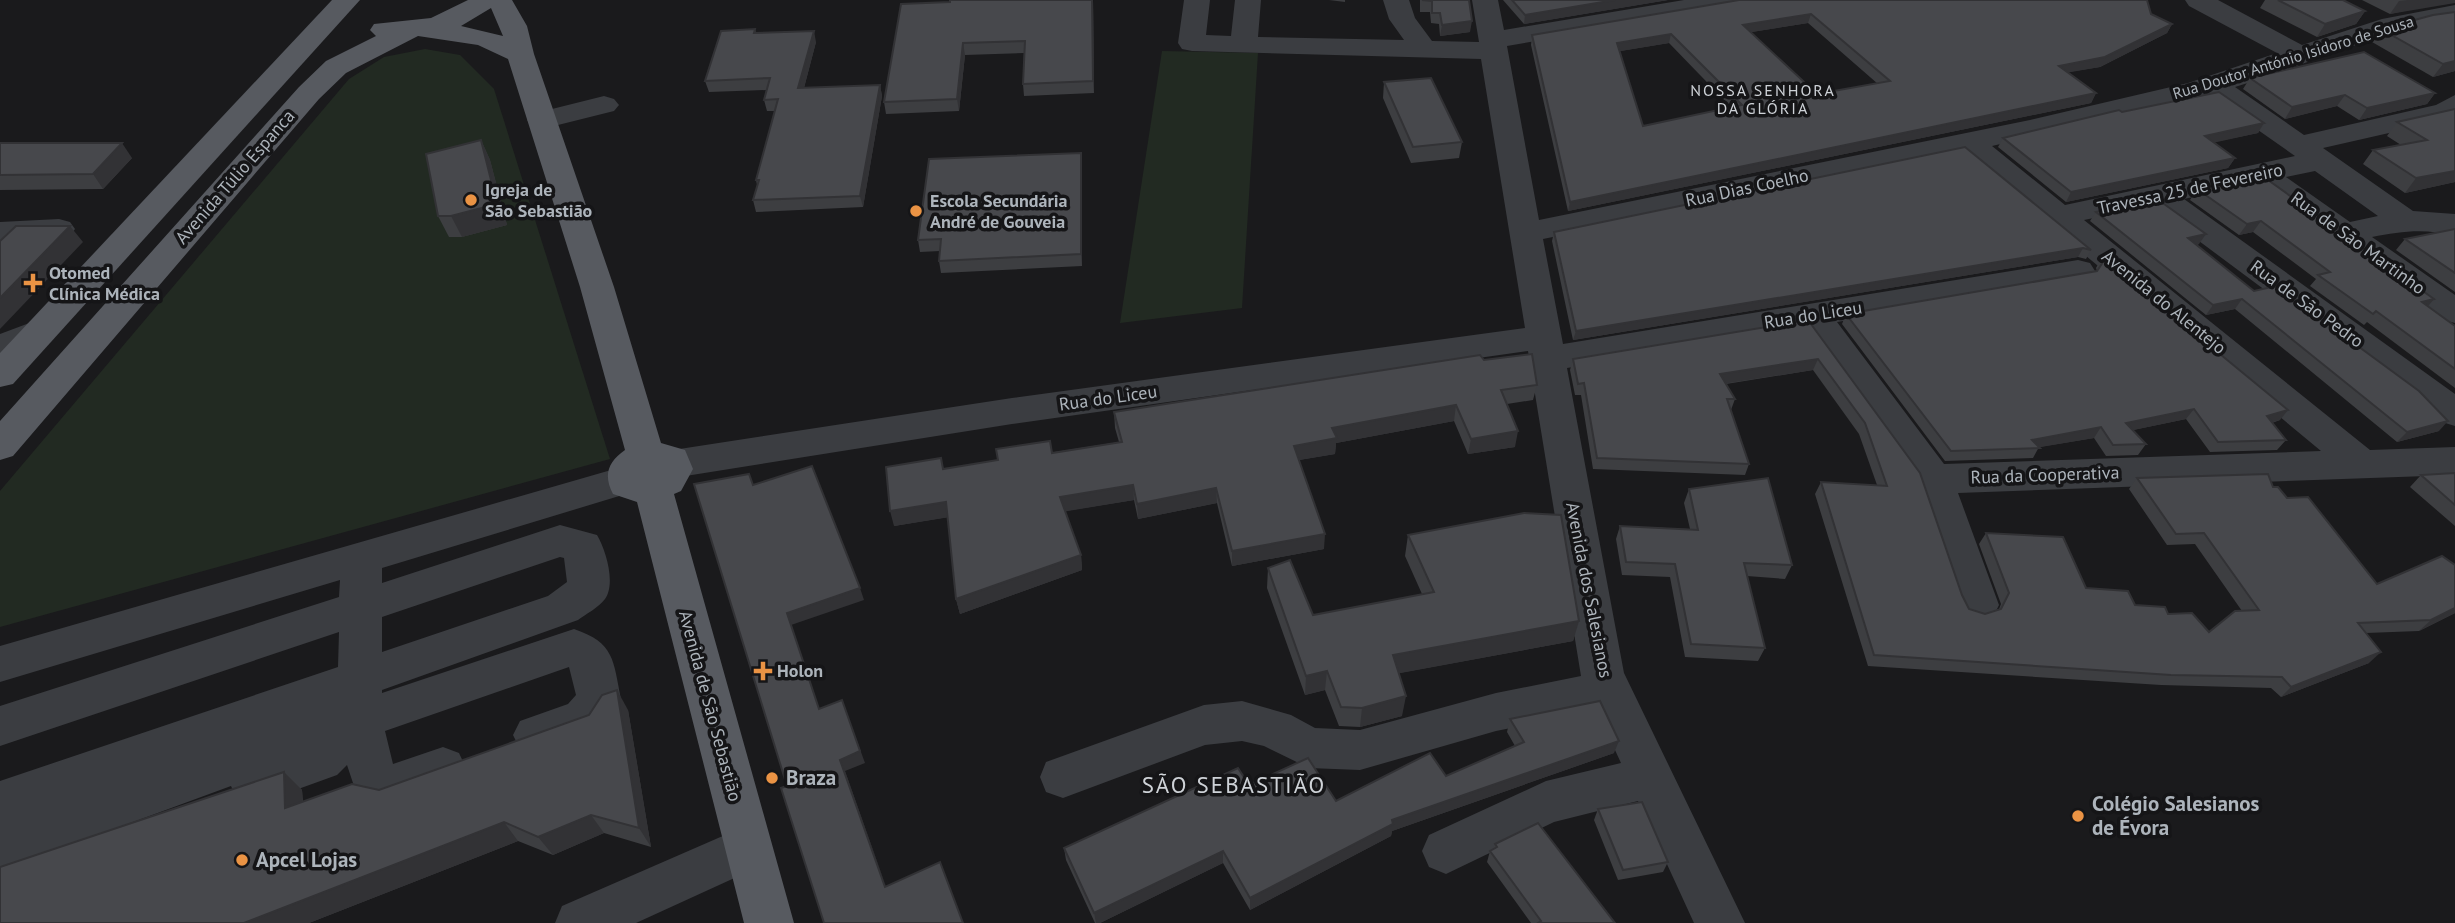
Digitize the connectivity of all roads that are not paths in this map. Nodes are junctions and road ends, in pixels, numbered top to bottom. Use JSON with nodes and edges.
{"nodes":[{"id":1,"x":485,"y":0,"type":"edge"},
{"id":2,"x":499,"y":0,"type":"edge"},
{"id":3,"x":1197,"y":0,"type":"edge"},
{"id":4,"x":1248,"y":0,"type":"edge"},
{"id":5,"x":1396,"y":0,"type":"edge"},
{"id":6,"x":1485,"y":0,"type":"edge"},
{"id":7,"x":1731,"y":0,"type":"edge"},
{"id":8,"x":2198,"y":0,"type":"edge"},
{"id":9,"x":346,"y":1,"type":"edge"},
{"id":10,"x":2357,"y":11,"type":"edge"},
{"id":11,"x":2455,"y":13,"type":"edge"},
{"id":12,"x":2389,"y":27,"type":"junction"},
{"id":13,"x":417,"y":28,"type":"junction"},
{"id":14,"x":2346,"y":41,"type":"junction"},
{"id":15,"x":1244,"y":45,"type":"junction"},
{"id":16,"x":1493,"y":45,"type":"junction"},
{"id":17,"x":1424,"y":49,"type":"junction"},
{"id":18,"x":520,"y":54,"type":"junction"},
{"id":19,"x":2301,"y":55,"type":"junction"},
{"id":20,"x":2378,"y":60,"type":"edge"},
{"id":21,"x":2212,"y":84,"type":"junction"},
{"id":22,"x":2421,"y":86,"type":"edge"},
{"id":23,"x":604,"y":105,"type":"dead end"},
{"id":24,"x":2455,"y":105,"type":"edge"},
{"id":25,"x":542,"y":120,"type":"junction"},
{"id":26,"x":1968,"y":142,"type":"junction"},
{"id":27,"x":2310,"y":153,"type":"junction"},
{"id":28,"x":2261,"y":173,"type":"junction"},
{"id":29,"x":2158,"y":195,"type":"junction"},
{"id":30,"x":2059,"y":216,"type":"junction"},
{"id":31,"x":2405,"y":220,"type":"junction"},
{"id":32,"x":2455,"y":226,"type":"edge"},
{"id":33,"x":59,"y":229,"type":"edge"},
{"id":34,"x":0,"y":232,"type":"edge"},
{"id":35,"x":1526,"y":233,"type":"junction"},
{"id":36,"x":2344,"y":233,"type":"junction"},
{"id":37,"x":2078,"y":271,"type":"edge"},
{"id":38,"x":2455,"y":312,"type":"edge"},
{"id":39,"x":1813,"y":315,"type":"junction"},
{"id":40,"x":40,"y":331,"type":"junction"},
{"id":41,"x":0,"y":346,"type":"edge"},
{"id":42,"x":1546,"y":348,"type":"junction"},
{"id":43,"x":0,"y":375,"type":"edge"},
{"id":44,"x":2455,"y":413,"type":"edge"},
{"id":45,"x":0,"y":446,"type":"edge"},
{"id":46,"x":2455,"y":461,"type":"edge"},
{"id":47,"x":2360,"y":462,"type":"junction"},
{"id":48,"x":649,"y":472,"type":"junction"},
{"id":49,"x":1934,"y":479,"type":"junction"},
{"id":50,"x":361,"y":558,"type":"junction"},
{"id":51,"x":1978,"y":605,"type":"dead end"},
{"id":52,"x":361,"y":607,"type":"junction"},
{"id":53,"x":0,"y":664,"type":"edge"},
{"id":54,"x":1610,"y":689,"type":"junction"},
{"id":55,"x":360,"y":698,"type":"junction"},
{"id":56,"x":0,"y":726,"type":"edge"},
{"id":57,"x":1063,"y":777,"type":"dead end"},
{"id":58,"x":1651,"y":777,"type":"junction"},
{"id":59,"x":0,"y":803,"type":"edge"},
{"id":60,"x":0,"y":848,"type":"edge"},
{"id":61,"x":748,"y":848,"type":"junction"},
{"id":62,"x":1446,"y":851,"type":"dead end"},
{"id":63,"x":0,"y":872,"type":"edge"},
{"id":64,"x":580,"y":923,"type":"edge"},
{"id":65,"x":769,"y":923,"type":"edge"},
{"id":66,"x":1720,"y":923,"type":"edge"}],
"edges":[{"from":1,"to":13,"type":"main road","name":"Avenida Túlio Espanca"},
{"from":2,"to":18,"type":"main road","name":"Avenida de São Sebastião"},
{"from":3,"to":15,"type":"street"},
{"from":4,"to":15,"type":"street"},
{"from":5,"to":17,"type":"street"},
{"from":6,"to":16,"type":"street","name":"Avenida dos Salesianos"},
{"from":7,"to":16,"type":"street"},
{"from":8,"to":19,"type":"street"},
{"from":9,"to":13,"type":"main road","name":"Avenida Túlio Espanca"},
{"from":9,"to":40,"type":"main road","name":"Avenida Túlio Espanca"},
{"from":10,"to":12,"type":"street"},
{"from":11,"to":12,"type":"street","name":"Rua Doutor António Isidoro de Sousa"},
{"from":12,"to":14,"type":"street","name":"Rua Doutor António Isidoro de Sousa"},
{"from":13,"to":18,"type":"main road"},
{"from":13,"to":45,"type":"main road","name":"Avenida Túlio Espanca"},
{"from":14,"to":19,"type":"street","name":"Rua Doutor António Isidoro de Sousa"},
{"from":14,"to":20,"type":"street"},
{"from":15,"to":17,"type":"street"},
{"from":16,"to":17,"type":"street"},
{"from":16,"to":35,"type":"street","name":"Avenida dos Salesianos"},
{"from":18,"to":25,"type":"main road","name":"Avenida de São Sebastião"},
{"from":19,"to":21,"type":"street","name":"Rua Doutor António Isidoro de Sousa"},
{"from":21,"to":26,"type":"street","name":"Rua Doutor António Isidoro de Sousa"},
{"from":21,"to":27,"type":"street"},
{"from":22,"to":24,"type":"street"},
{"from":23,"to":25,"type":"street"},
{"from":24,"to":27,"type":"street","name":"Travessa 25 de Fevereiro"},
{"from":25,"to":48,"type":"main road","name":"Avenida de São Sebastião"},
{"from":26,"to":30,"type":"street","name":"Avenida do Alentejo"},
{"from":26,"to":35,"type":"street","name":"Rua Dias Coelho"},
{"from":27,"to":28,"type":"street","name":"Travessa 25 de Fevereiro"},
{"from":27,"to":31,"type":"street"},
{"from":28,"to":29,"type":"street","name":"Travessa 25 de Fevereiro"},
{"from":28,"to":36,"type":"street","name":"Rua de São Martinho"},
{"from":29,"to":30,"type":"street","name":"Travessa 25 de Fevereiro"},
{"from":29,"to":44,"type":"street","name":"Rua de São Pedro"},
{"from":30,"to":47,"type":"street","name":"Avenida do Alentejo"},
{"from":31,"to":32,"type":"street"},
{"from":31,"to":36,"type":"street"},
{"from":33,"to":34,"type":"street"},
{"from":35,"to":42,"type":"street","name":"Avenida dos Salesianos"},
{"from":36,"to":38,"type":"street","name":"Rua de São Martinho"},
{"from":37,"to":39,"type":"street","name":"Rua do Liceu"},
{"from":39,"to":42,"type":"street","name":"Rua do Liceu"},
{"from":39,"to":49,"type":"street"},
{"from":40,"to":41,"type":"street"},
{"from":40,"to":43,"type":"main road","name":"Avenida Túlio Espanca"},
{"from":42,"to":48,"type":"street","name":"Rua do Liceu"},
{"from":42,"to":54,"type":"street","name":"Avenida dos Salesianos"},
{"from":46,"to":47,"type":"street","name":"Rua da Cooperativa"},
{"from":47,"to":49,"type":"street","name":"Rua da Cooperativa"},
{"from":48,"to":50,"type":"street","name":"Rua do Liceu"},
{"from":48,"to":61,"type":"main road","name":"Avenida de São Sebastião"},
{"from":49,"to":51,"type":"street"},
{"from":50,"to":52,"type":"street"},
{"from":50,"to":53,"type":"street","name":"Rua do Liceu"},
{"from":52,"to":55,"type":"street"},
{"from":52,"to":55,"type":"street"},
{"from":52,"to":56,"type":"street"},
{"from":54,"to":57,"type":"street"},
{"from":54,"to":58,"type":"street","name":"Avenida dos Salesianos"},
{"from":55,"to":55,"type":"street"},
{"from":55,"to":59,"type":"street"},
{"from":55,"to":60,"type":"street"},
{"from":55,"to":63,"type":"street"},
{"from":58,"to":62,"type":"street"},
{"from":58,"to":66,"type":"street","name":"Avenida dos Salesianos"},
{"from":61,"to":64,"type":"street"},
{"from":61,"to":65,"type":"main road","name":"Avenida de São Sebastião"}]}
